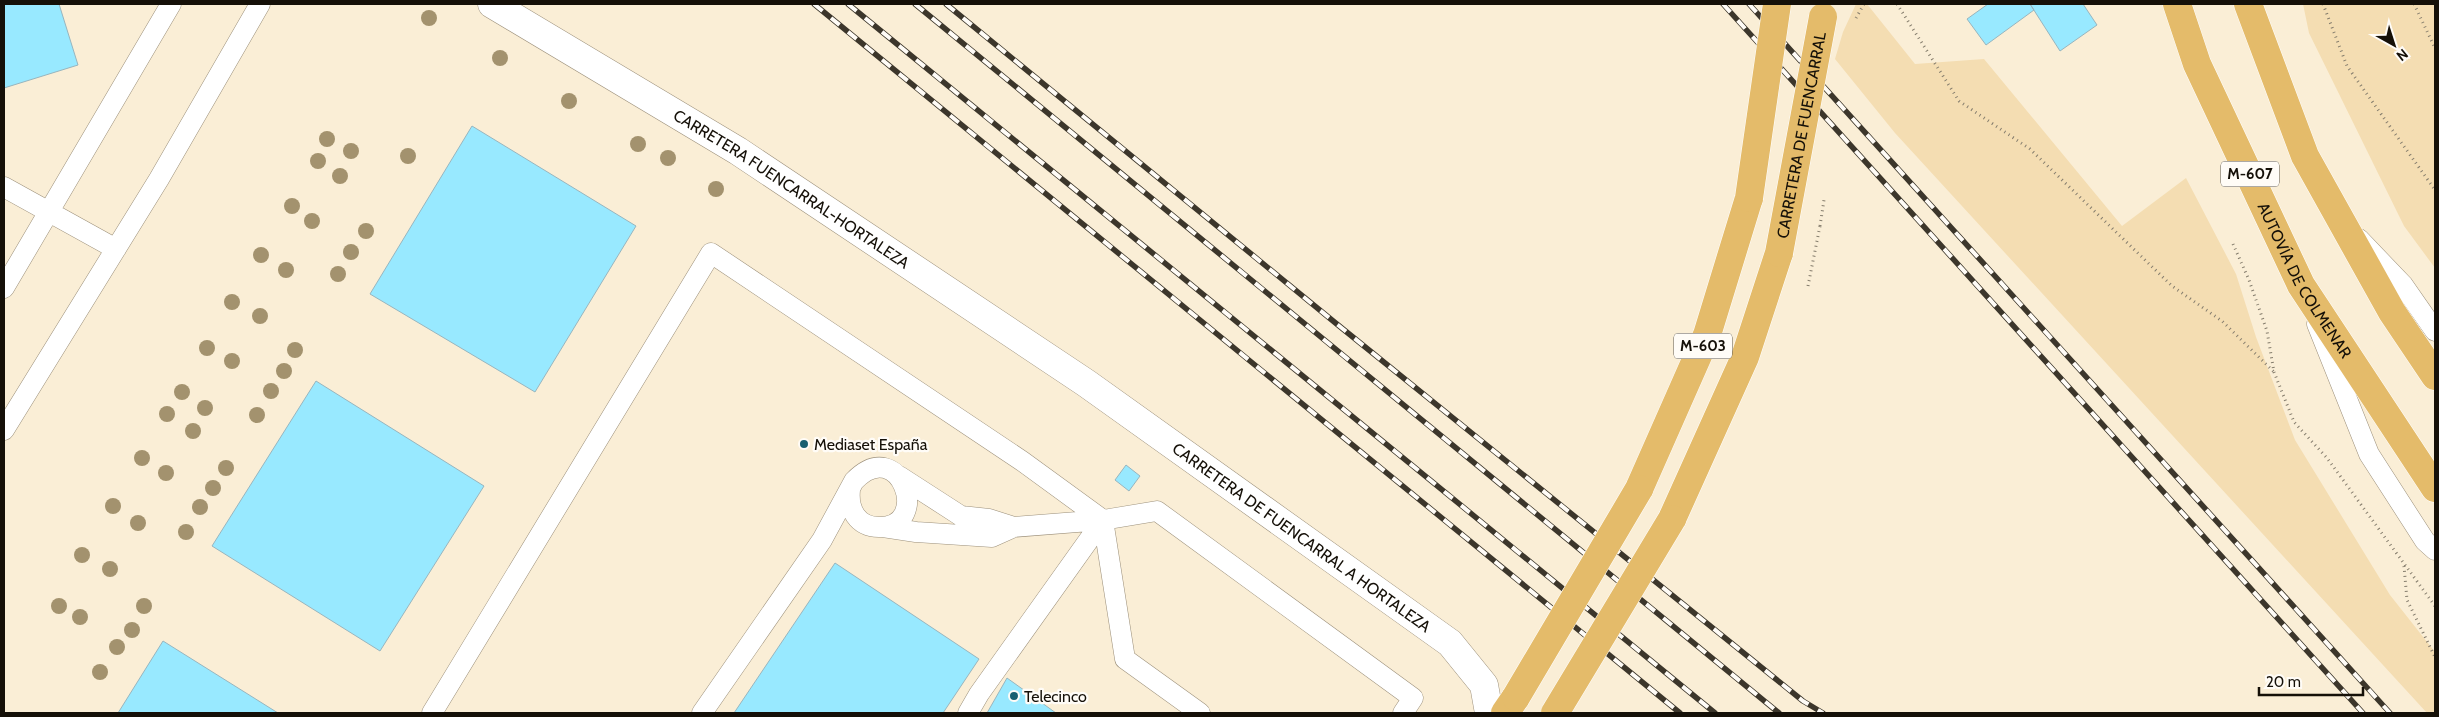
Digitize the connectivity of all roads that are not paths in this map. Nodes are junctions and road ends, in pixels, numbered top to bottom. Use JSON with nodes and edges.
{"nodes":[{"id":1,"x":172,"y":4,"type":"edge"},
{"id":2,"x":260,"y":4,"type":"edge"},
{"id":3,"x":492,"y":4,"type":"edge"},
{"id":4,"x":1777,"y":4,"type":"edge"},
{"id":5,"x":2160,"y":4,"type":"edge"},
{"id":6,"x":2176,"y":4,"type":"edge"},
{"id":7,"x":2248,"y":4,"type":"edge"},
{"id":8,"x":1826,"y":10,"type":"edge"},
{"id":9,"x":2197,"y":64,"type":"junction"},
{"id":10,"x":4,"y":188,"type":"edge"},
{"id":11,"x":48,"y":213,"type":"junction"},
{"id":12,"x":2342,"y":222,"type":"junction"},
{"id":13,"x":116,"y":248,"type":"junction"},
{"id":14,"x":2301,"y":285,"type":"junction"},
{"id":15,"x":4,"y":288,"type":"edge"},
{"id":16,"x":2435,"y":331,"type":"edge"},
{"id":17,"x":2435,"y":376,"type":"edge"},
{"id":18,"x":1086,"y":383,"type":"joint"},
{"id":19,"x":4,"y":430,"type":"edge"},
{"id":20,"x":898,"y":475,"type":"junction"},
{"id":21,"x":2435,"y":488,"type":"edge"},
{"id":22,"x":850,"y":490,"type":"junction"},
{"id":23,"x":856,"y":518,"type":"junction"},
{"id":24,"x":1103,"y":520,"type":"junction"},
{"id":25,"x":883,"y":527,"type":"junction"},
{"id":26,"x":1014,"y":527,"type":"junction"},
{"id":27,"x":822,"y":540,"type":"junction"},
{"id":28,"x":2435,"y":550,"type":"edge"},
{"id":29,"x":1510,"y":705,"type":"edge"},
{"id":30,"x":432,"y":713,"type":"edge"},
{"id":31,"x":702,"y":713,"type":"edge"},
{"id":32,"x":968,"y":713,"type":"edge"},
{"id":33,"x":1200,"y":713,"type":"edge"},
{"id":34,"x":1403,"y":713,"type":"edge"},
{"id":35,"x":1489,"y":713,"type":"edge"},
{"id":36,"x":1555,"y":713,"type":"edge"}],
"edges":[{"from":1,"to":11,"type":"lane"},
{"from":2,"to":13,"type":"lane"},
{"from":3,"to":18,"type":"street","name":"CARRETERA FUENCARRAL-HORTALEZA"},
{"from":4,"to":29,"type":"highway","number":"M-603","bridge":true},
{"from":5,"to":9,"type":"highway"},
{"from":6,"to":9,"type":"highway","name":"AUTOVÍA DE COLMENAR","number":"M-607"},
{"from":7,"to":12,"type":"highway"},
{"from":8,"to":36,"type":"highway","name":"CARRETERA DE FUENCARRAL","number":"M-603","bridge":true},
{"from":9,"to":14,"type":"highway","name":"AUTOVÍA DE COLMENAR","number":"M-607"},
{"from":10,"to":11,"type":"lane"},
{"from":11,"to":13,"type":"lane"},
{"from":11,"to":15,"type":"lane"},
{"from":12,"to":16,"type":"lane"},
{"from":12,"to":17,"type":"highway"},
{"from":13,"to":19,"type":"lane"},
{"from":14,"to":21,"type":"highway","name":"AUTOVÍA DE COLMENAR","number":"M-607"},
{"from":14,"to":28,"type":"lane"},
{"from":18,"to":35,"type":"street","name":"CARRETERA DE FUENCARRAL A HORTALEZA"},
{"from":20,"to":22,"type":"lane"},
{"from":20,"to":25,"type":"lane"},
{"from":20,"to":26,"type":"lane"},
{"from":22,"to":23,"type":"lane"},
{"from":22,"to":27,"type":"lane"},
{"from":23,"to":25,"type":"lane"},
{"from":23,"to":27,"type":"lane"},
{"from":24,"to":26,"type":"lane"},
{"from":24,"to":30,"type":"lane"},
{"from":24,"to":32,"type":"lane"},
{"from":24,"to":33,"type":"lane"},
{"from":24,"to":34,"type":"lane"},
{"from":25,"to":26,"type":"lane"},
{"from":27,"to":31,"type":"lane"}]}
